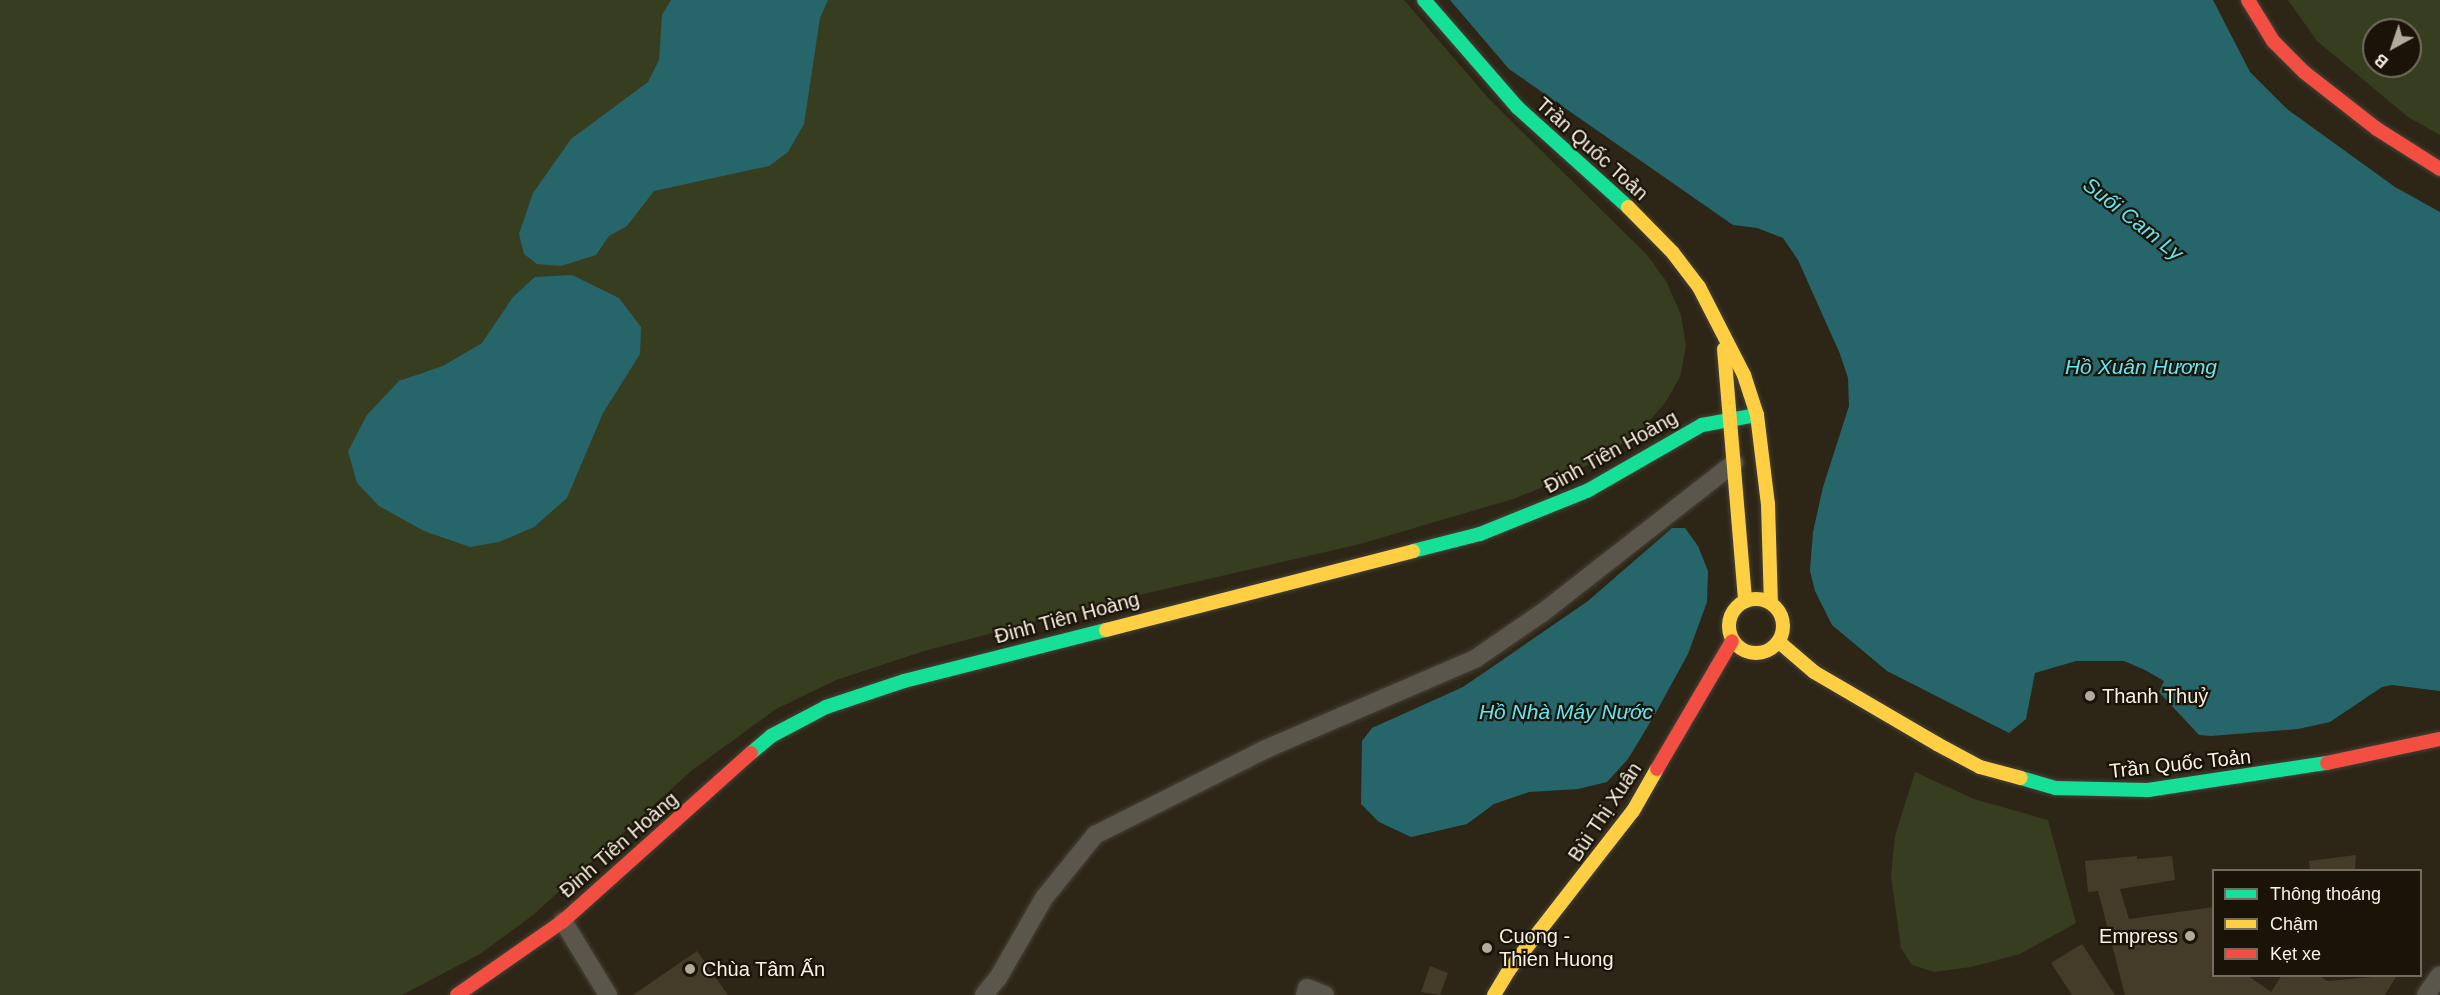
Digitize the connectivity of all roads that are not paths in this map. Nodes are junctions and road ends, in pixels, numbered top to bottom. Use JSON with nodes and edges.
{"nodes":[{"id":1,"x":1424,"y":0,"type":"edge"},
{"id":2,"x":2248,"y":0,"type":"edge"},
{"id":3,"x":2440,"y":169,"type":"edge"},
{"id":4,"x":1722,"y":334,"type":"junction"},
{"id":5,"x":1757,"y":415,"type":"junction"},
{"id":6,"x":1732,"y":417,"type":"junction"},
{"id":7,"x":1734,"y":463,"type":"junction"},
{"id":8,"x":1745,"y":601,"type":"junction"},
{"id":9,"x":1771,"y":603,"type":"junction"},
{"id":10,"x":1732,"y":641,"type":"junction"},
{"id":11,"x":1779,"y":642,"type":"junction"},
{"id":12,"x":2440,"y":739,"type":"edge"},
{"id":13,"x":563,"y":921,"type":"junction"},
{"id":14,"x":2440,"y":975,"type":"edge"},
{"id":15,"x":457,"y":995,"type":"edge"},
{"id":16,"x":608,"y":995,"type":"edge"},
{"id":17,"x":984,"y":995,"type":"edge"},
{"id":18,"x":1305,"y":995,"type":"edge"},
{"id":19,"x":1325,"y":995,"type":"edge"},
{"id":20,"x":1494,"y":995,"type":"edge"},
{"id":21,"x":2426,"y":995,"type":"edge"}],
"edges":[{"from":1,"to":4,"type":"main road","name":"Trần Quốc Toản"},
{"from":2,"to":3,"type":"main road"},
{"from":4,"to":5,"type":"main road","name":"Trần Quốc Toản"},
{"from":4,"to":6,"type":"main road","name":"Trần Quốc Toản"},
{"from":5,"to":6,"type":"main road","name":"Đinh Tiên Hoàng"},
{"from":5,"to":9,"type":"main road","name":"Trần Quốc Toản"},
{"from":6,"to":7,"type":"main road","name":"Trần Quốc Toản"},
{"from":6,"to":13,"type":"main road","name":"Đinh Tiên Hoàng"},
{"from":7,"to":8,"type":"main road","name":"Trần Quốc Toản"},
{"from":7,"to":17,"type":"street"},
{"from":8,"to":9,"type":"main road"},
{"from":8,"to":10,"type":"main road"},
{"from":9,"to":11,"type":"main road"},
{"from":10,"to":11,"type":"main road"},
{"from":10,"to":20,"type":"main road","name":"Bùi Thị Xuân"},
{"from":11,"to":12,"type":"main road","name":"Trần Quốc Toản"},
{"from":13,"to":15,"type":"main road","name":"Đinh Tiên Hoàng"},
{"from":13,"to":16,"type":"street"},
{"from":14,"to":21,"type":"street"},
{"from":18,"to":19,"type":"street"}]}
